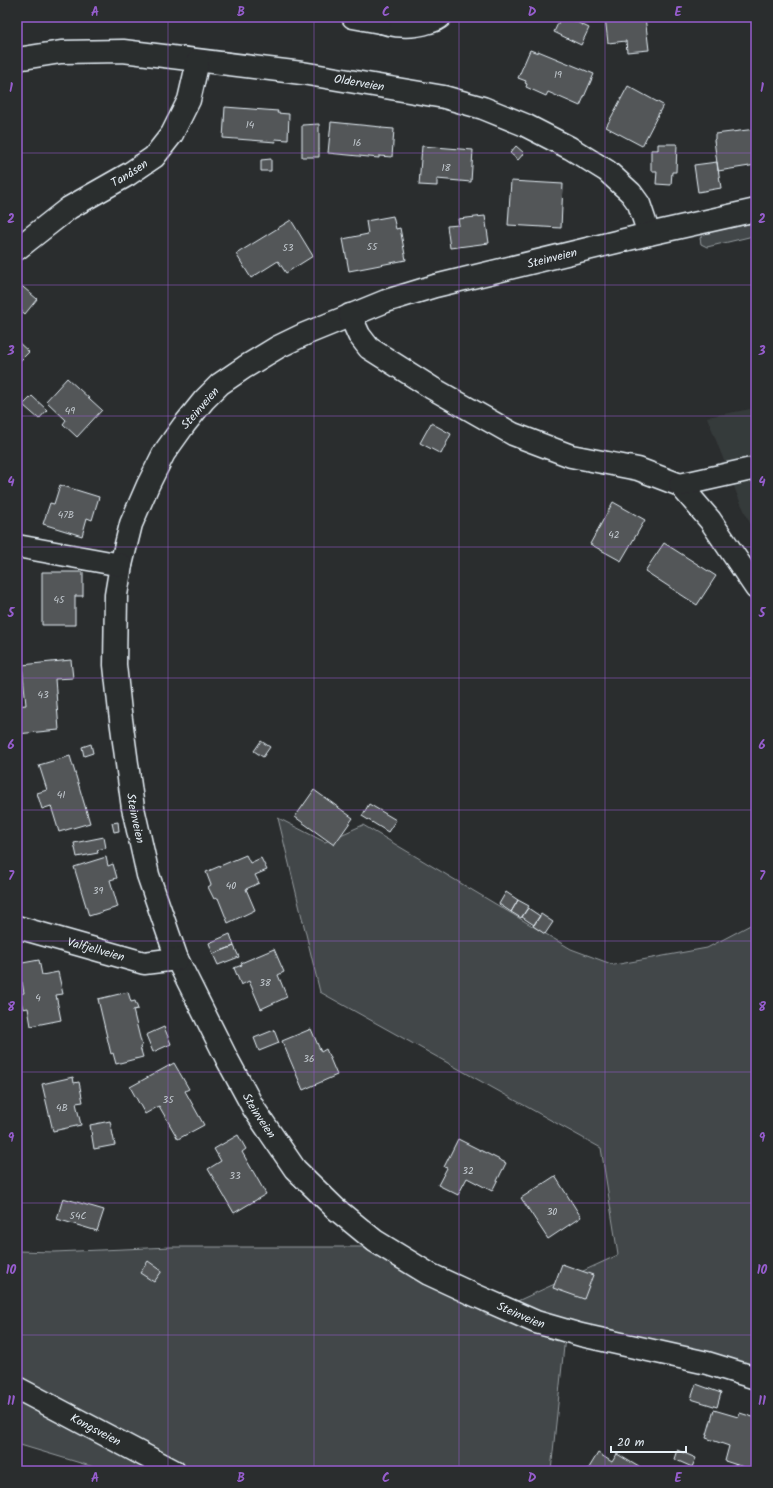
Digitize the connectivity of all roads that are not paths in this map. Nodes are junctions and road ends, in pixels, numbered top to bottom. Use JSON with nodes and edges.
{"nodes":[{"id":1,"x":353,"y":17,"type":"edge"},
{"id":2,"x":440,"y":17,"type":"edge"},
{"id":3,"x":374,"y":20,"type":"edge"},
{"id":4,"x":17,"y":59,"type":"edge"},
{"id":5,"x":198,"y":61,"type":"junction"},
{"id":6,"x":756,"y":210,"type":"edge"},
{"id":7,"x":649,"y":234,"type":"junction"},
{"id":8,"x":17,"y":249,"type":"edge"},
{"id":9,"x":350,"y":315,"type":"junction"},
{"id":10,"x":756,"y":468,"type":"edge"},
{"id":11,"x":680,"y":485,"type":"junction"},
{"id":12,"x":17,"y":546,"type":"edge"},
{"id":13,"x":121,"y":564,"type":"junction"},
{"id":14,"x":756,"y":588,"type":"edge"},
{"id":15,"x":17,"y":927,"type":"edge"},
{"id":16,"x":177,"y":959,"type":"junction"},
{"id":17,"x":756,"y":1378,"type":"edge"},
{"id":18,"x":17,"y":1388,"type":"edge"},
{"id":19,"x":174,"y":1471,"type":"edge"}],
"edges":[{"from":1,"to":3,"type":"main road"},
{"from":2,"to":3,"type":"main road"},
{"from":4,"to":5,"type":"main road","name":"Olderveien"},
{"from":5,"to":7,"type":"main road","name":"Olderveien"},
{"from":5,"to":8,"type":"main road","name":"Tanåsen"},
{"from":6,"to":7,"type":"main road","name":"Steinveien"},
{"from":7,"to":9,"type":"main road","name":"Steinveien"},
{"from":9,"to":11,"type":"main road"},
{"from":9,"to":13,"type":"main road","name":"Steinveien"},
{"from":10,"to":11,"type":"main road"},
{"from":11,"to":14,"type":"main road"},
{"from":12,"to":13,"type":"main road"},
{"from":13,"to":16,"type":"main road","name":"Steinveien"},
{"from":15,"to":16,"type":"main road","name":"Valfjellveien"},
{"from":16,"to":17,"type":"main road","name":"Steinveien"},
{"from":18,"to":19,"type":"main road","name":"Kongsveien"}]}
